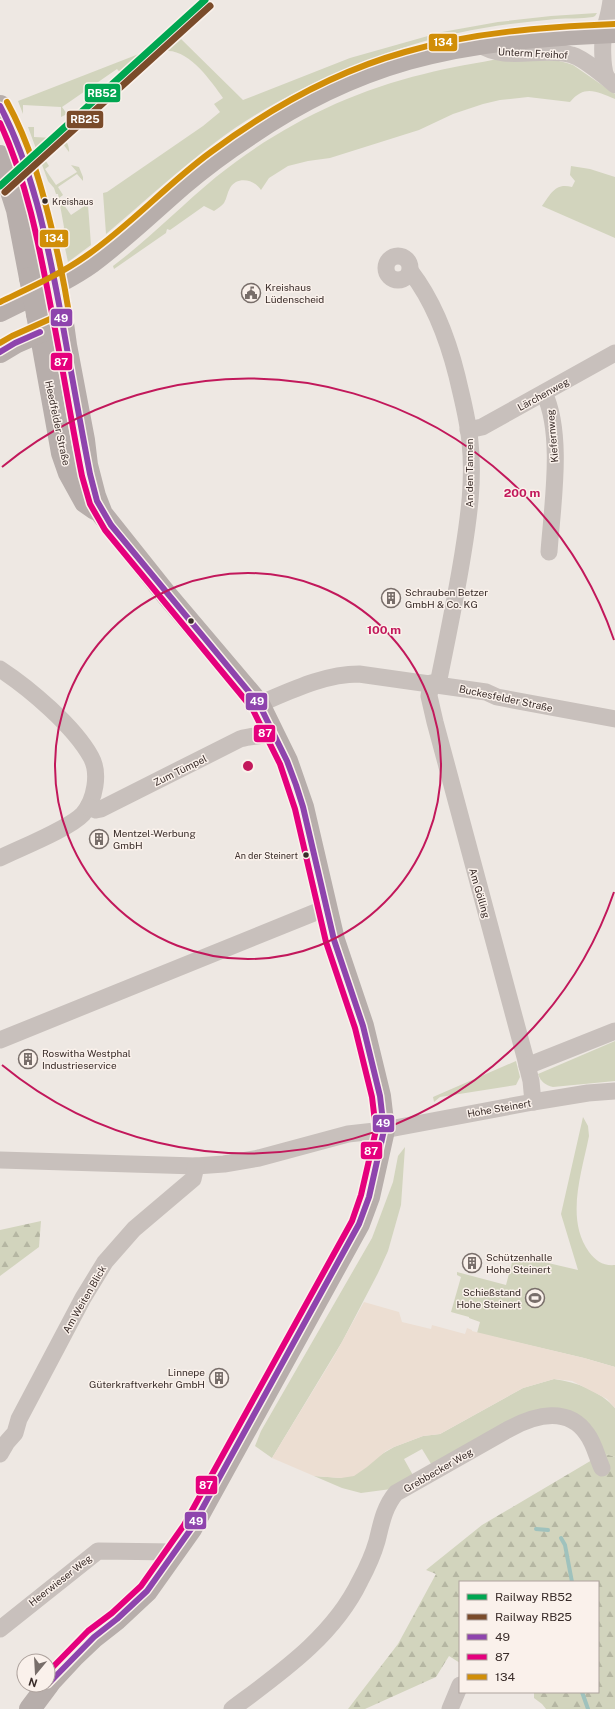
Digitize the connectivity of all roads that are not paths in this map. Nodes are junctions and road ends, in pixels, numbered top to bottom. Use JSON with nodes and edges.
{"nodes":[{"id":1,"x":611,"y":0,"type":"edge"},
{"id":2,"x":609,"y":32,"type":"edge"},
{"id":3,"x":480,"y":44,"type":"junction"},
{"id":4,"x":610,"y":81,"type":"edge"},
{"id":5,"x":0,"y":106,"type":"edge"},
{"id":6,"x":0,"y":156,"type":"edge"},
{"id":7,"x":411,"y":272,"type":"dead end"},
{"id":8,"x":0,"y":311,"type":"edge"},
{"id":9,"x":61,"y":312,"type":"junction"},
{"id":10,"x":39,"y":323,"type":"junction"},
{"id":11,"x":0,"y":352,"type":"edge"},
{"id":12,"x":615,"y":353,"type":"edge"},
{"id":13,"x":544,"y":393,"type":"junction"},
{"id":14,"x":468,"y":430,"type":"junction"},
{"id":15,"x":102,"y":514,"type":"junction"},
{"id":16,"x":549,"y":552,"type":"dead end"},
{"id":17,"x":0,"y":669,"type":"edge"},
{"id":18,"x":435,"y":684,"type":"junction"},
{"id":19,"x":259,"y":704,"type":"junction"},
{"id":20,"x":615,"y":719,"type":"edge"},
{"id":21,"x":274,"y":733,"type":"junction"},
{"id":22,"x":88,"y":807,"type":"junction"},
{"id":23,"x":0,"y":858,"type":"edge"},
{"id":24,"x":326,"y":908,"type":"junction"},
{"id":25,"x":615,"y":1031,"type":"edge"},
{"id":26,"x":0,"y":1040,"type":"edge"},
{"id":27,"x":527,"y":1066,"type":"junction"},
{"id":28,"x":615,"y":1091,"type":"edge"},
{"id":29,"x":533,"y":1102,"type":"junction"},
{"id":30,"x":384,"y":1130,"type":"junction"},
{"id":31,"x":0,"y":1160,"type":"edge"},
{"id":32,"x":196,"y":1166,"type":"junction"},
{"id":33,"x":0,"y":1454,"type":"edge"},
{"id":34,"x":602,"y":1468,"type":"dead end"},
{"id":35,"x":176,"y":1552,"type":"junction"},
{"id":36,"x":0,"y":1629,"type":"edge"},
{"id":37,"x":56,"y":1676,"type":"edge"},
{"id":38,"x":459,"y":1687,"type":"edge"},
{"id":39,"x":42,"y":1693,"type":"edge"},
{"id":40,"x":30,"y":1709,"type":"edge"},
{"id":41,"x":232,"y":1709,"type":"edge"},
{"id":42,"x":450,"y":1709,"type":"edge"}],
"edges":[{"from":1,"to":2,"type":"street","name":"Unterm Freihof"},
{"from":2,"to":3,"type":"main road"},
{"from":2,"to":4,"type":"street","name":"Unterm Freihof"},
{"from":3,"to":4,"type":"street","name":"Unterm Freihof"},
{"from":3,"to":8,"type":"main road"},
{"from":5,"to":9,"type":"main road","name":"Heedfelder Straße","bridge":true},
{"from":6,"to":10,"type":"main road","name":"Heedfelder Straße","bridge":true},
{"from":7,"to":14,"type":"street","name":"An den Tannen"},
{"from":9,"to":10,"type":"main road"},
{"from":9,"to":15,"type":"main road","name":"Heedfelder Straße"},
{"from":10,"to":11,"type":"main road"},
{"from":10,"to":15,"type":"main road","name":"Heedfelder Straße"},
{"from":12,"to":13,"type":"street","name":"Lärchenweg"},
{"from":13,"to":14,"type":"street","name":"Lärchenweg"},
{"from":13,"to":16,"type":"street","name":"Kiefernweg"},
{"from":14,"to":18,"type":"street","name":"An den Tannen"},
{"from":15,"to":19,"type":"main road","name":"Heedfelder Straße"},
{"from":17,"to":22,"type":"street"},
{"from":18,"to":19,"type":"street","name":"Buckesfelder Straße"},
{"from":18,"to":20,"type":"street","name":"Buckesfelder Straße"},
{"from":18,"to":27,"type":"street","name":"Am Gölling"},
{"from":19,"to":21,"type":"main road","name":"Heedfelder Straße"},
{"from":21,"to":22,"type":"street","name":"Zum Tümpel"},
{"from":21,"to":24,"type":"main road","name":"Heedfelder Straße"},
{"from":22,"to":23,"type":"street"},
{"from":24,"to":26,"type":"street"},
{"from":24,"to":30,"type":"main road","name":"Heedfelder Straße"},
{"from":25,"to":27,"type":"street"},
{"from":27,"to":29,"type":"street","name":"Am Gölling"},
{"from":28,"to":29,"type":"street","name":"Hohe Steinert"},
{"from":29,"to":30,"type":"street","name":"Hohe Steinert"},
{"from":30,"to":32,"type":"street"},
{"from":30,"to":35,"type":"main road","name":"Heedfelder Straße"},
{"from":31,"to":32,"type":"street"},
{"from":32,"to":33,"type":"street","name":"Am Weiten Blick"},
{"from":34,"to":41,"type":"street","name":"Grebbecker Weg"},
{"from":35,"to":36,"type":"street","name":"Heerwieser Weg"},
{"from":35,"to":37,"type":"main road","name":"Heedfelder Straße"},
{"from":38,"to":42,"type":"street"},
{"from":39,"to":40,"type":"main road","name":"Heedfelder Straße"}]}
